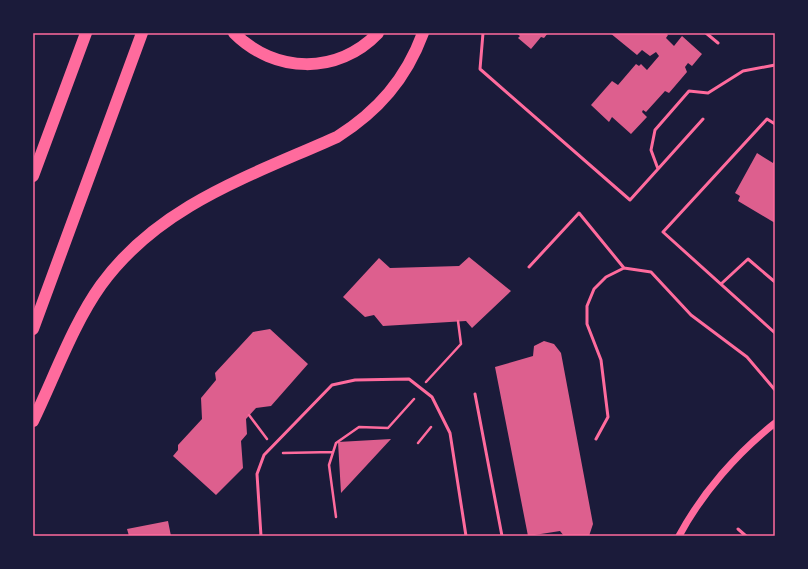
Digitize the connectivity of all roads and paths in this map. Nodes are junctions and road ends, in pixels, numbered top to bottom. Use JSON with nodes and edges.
{"nodes":[{"id":1,"x":86,"y":33,"type":"edge"},
{"id":2,"x":142,"y":33,"type":"edge"},
{"id":3,"x":234,"y":33,"type":"edge"},
{"id":4,"x":378,"y":33,"type":"edge"},
{"id":5,"x":423,"y":33,"type":"edge"},
{"id":6,"x":483,"y":33,"type":"edge"},
{"id":7,"x":706,"y":33,"type":"edge"},
{"id":8,"x":718,"y":43,"type":"dead end"},
{"id":9,"x":775,"y":66,"type":"edge"},
{"id":10,"x":702,"y":119,"type":"dead end"},
{"id":11,"x":775,"y":124,"type":"edge"},
{"id":12,"x":658,"y":169,"type":"junction"},
{"id":13,"x":33,"y":176,"type":"edge"},
{"id":14,"x":529,"y":267,"type":"dead end"},
{"id":15,"x":624,"y":268,"type":"junction"},
{"id":16,"x":775,"y":282,"type":"edge"},
{"id":17,"x":721,"y":284,"type":"junction"},
{"id":18,"x":458,"y":321,"type":"dead end"},
{"id":19,"x":33,"y":330,"type":"edge"},
{"id":20,"x":775,"y":333,"type":"edge"},
{"id":21,"x":426,"y":382,"type":"dead end"},
{"id":22,"x":775,"y":390,"type":"edge"},
{"id":23,"x":475,"y":394,"type":"dead end"},
{"id":24,"x":414,"y":399,"type":"dead end"},
{"id":25,"x":249,"y":415,"type":"dead end"},
{"id":26,"x":33,"y":421,"type":"edge"},
{"id":27,"x":775,"y":423,"type":"edge"},
{"id":28,"x":431,"y":427,"type":"dead end"},
{"id":29,"x":267,"y":439,"type":"dead end"},
{"id":30,"x":596,"y":439,"type":"dead end"},
{"id":31,"x":418,"y":443,"type":"dead end"},
{"id":32,"x":333,"y":452,"type":"junction"},
{"id":33,"x":283,"y":453,"type":"dead end"},
{"id":34,"x":336,"y":517,"type":"dead end"},
{"id":35,"x":738,"y":530,"type":"dead end"},
{"id":36,"x":261,"y":536,"type":"edge"},
{"id":37,"x":466,"y":536,"type":"edge"},
{"id":38,"x":502,"y":536,"type":"edge"},
{"id":39,"x":679,"y":536,"type":"edge"},
{"id":40,"x":746,"y":536,"type":"edge"}],
"edges":[{"from":1,"to":13,"type":"highway"},
{"from":2,"to":19,"type":"highway"},
{"from":3,"to":4,"type":"highway"},
{"from":5,"to":26,"type":"highway"},
{"from":6,"to":12,"type":"lane"},
{"from":7,"to":8,"type":"lane"},
{"from":9,"to":12,"type":"lane"},
{"from":10,"to":12,"type":"lane"},
{"from":11,"to":17,"type":"lane"},
{"from":14,"to":15,"type":"lane"},
{"from":15,"to":22,"type":"lane"},
{"from":15,"to":30,"type":"lane"},
{"from":16,"to":17,"type":"lane"},
{"from":17,"to":20,"type":"lane"},
{"from":18,"to":21,"type":"path"},
{"from":23,"to":38,"type":"lane"},
{"from":24,"to":32,"type":"path"},
{"from":25,"to":29,"type":"path"},
{"from":27,"to":39,"type":"street"},
{"from":28,"to":31,"type":"path"},
{"from":32,"to":33,"type":"path"},
{"from":32,"to":34,"type":"path"},
{"from":35,"to":40,"type":"lane"},
{"from":36,"to":37,"type":"lane"}]}
